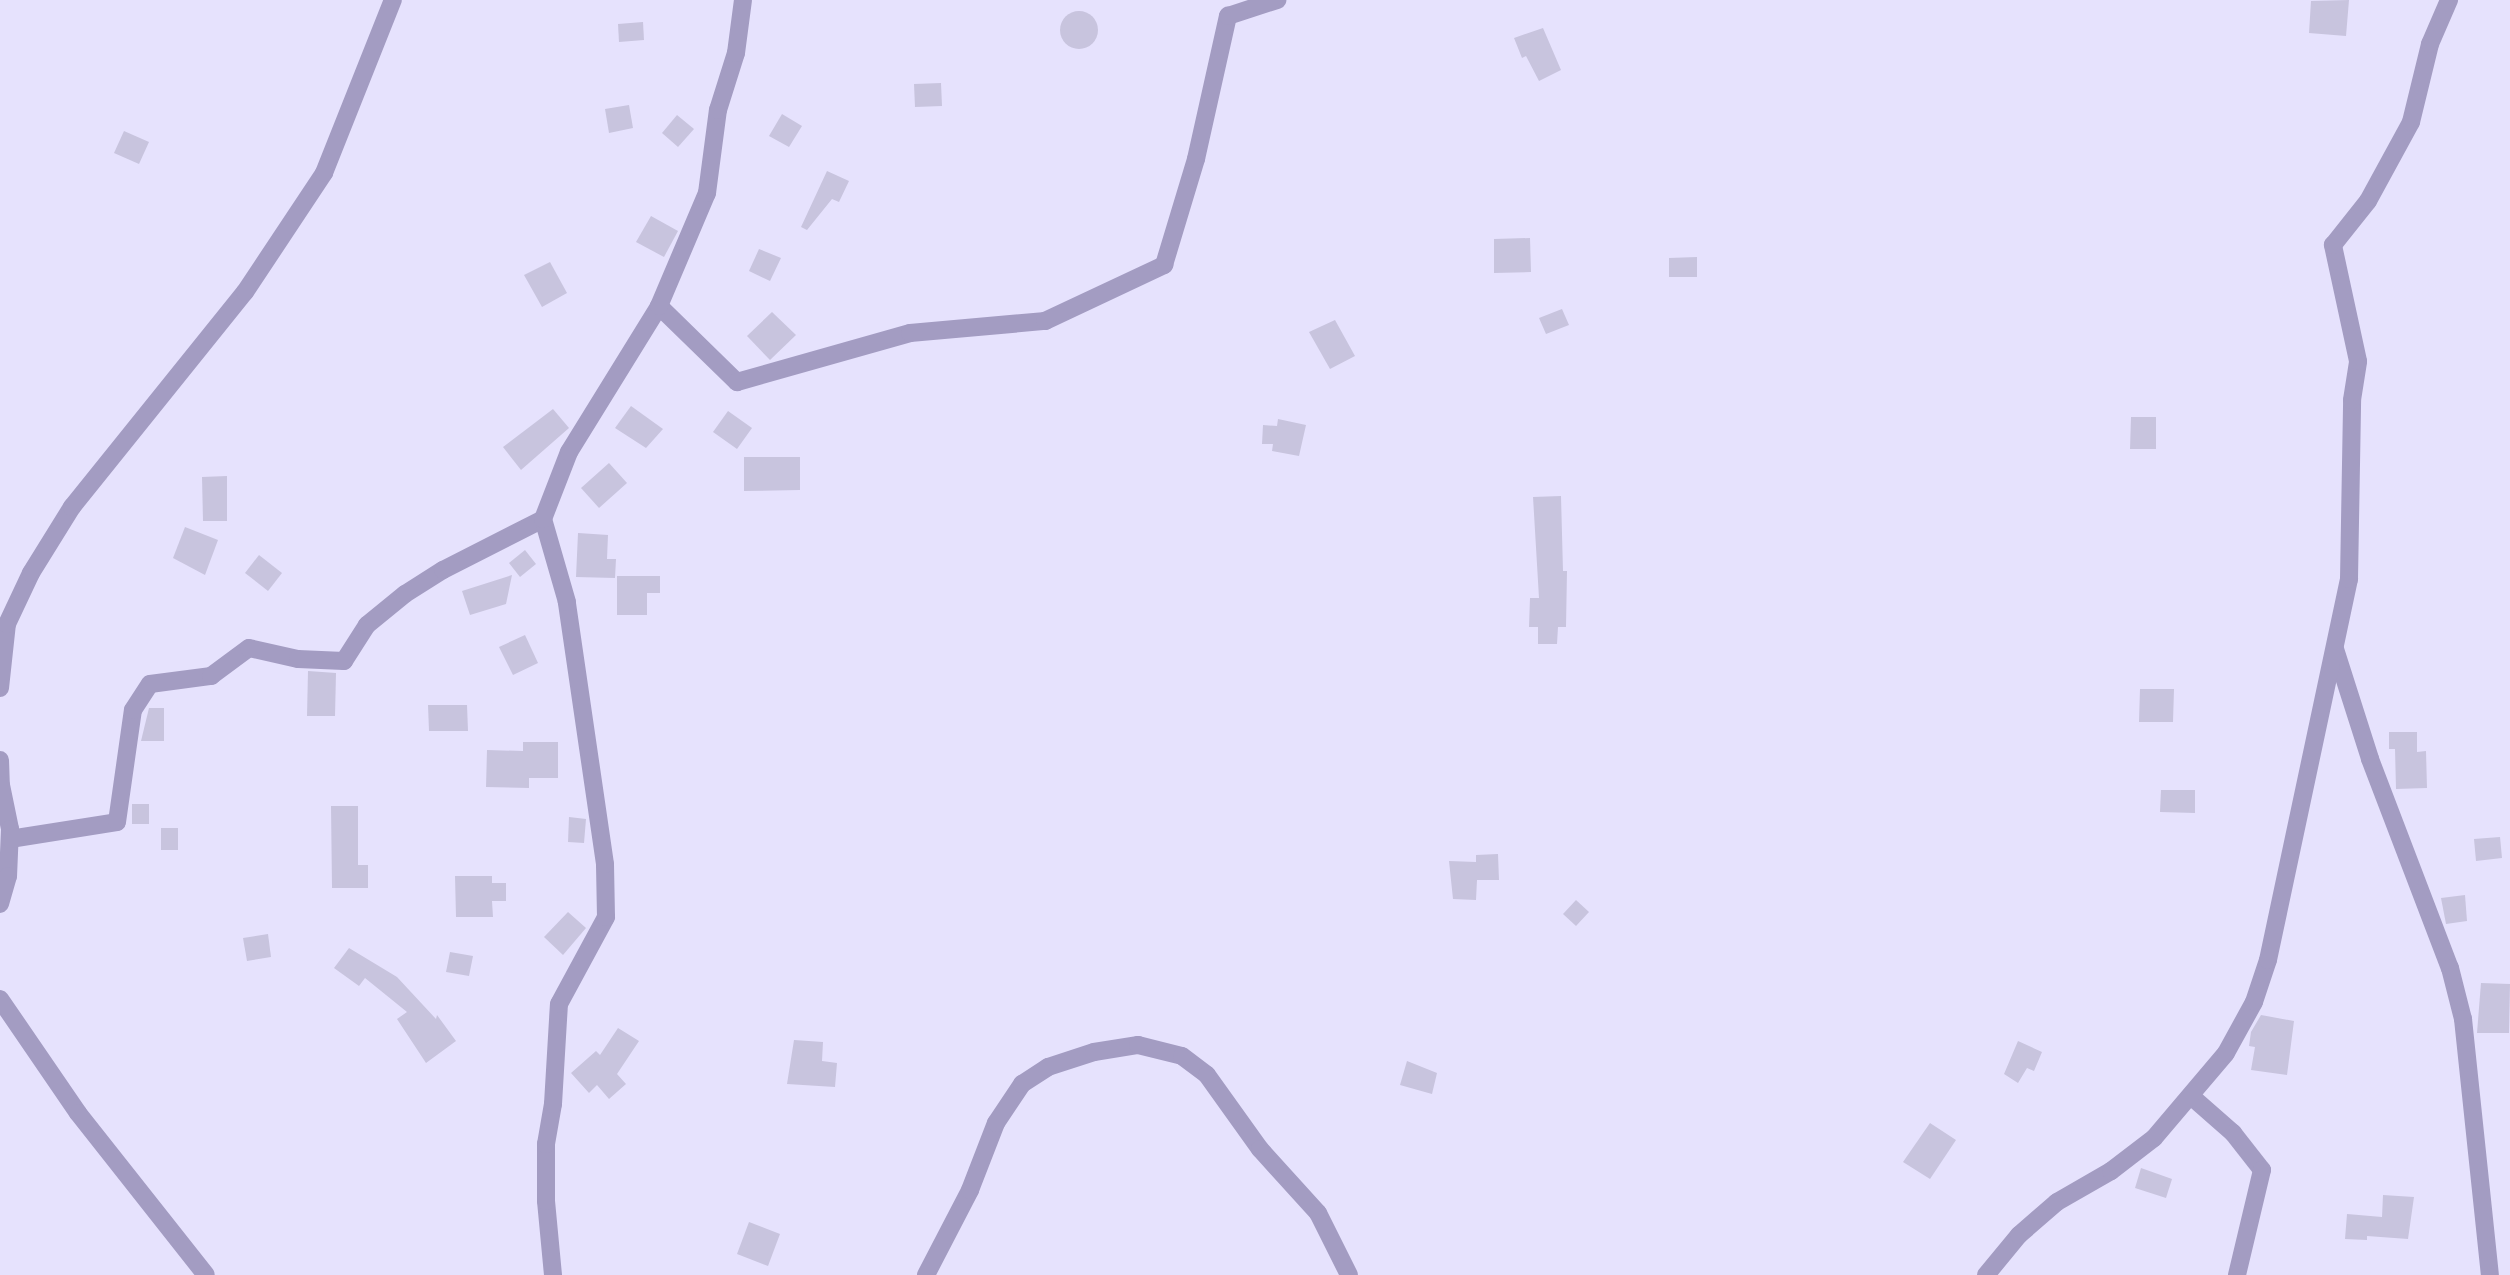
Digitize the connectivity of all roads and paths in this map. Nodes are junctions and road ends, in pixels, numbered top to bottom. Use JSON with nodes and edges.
{"nodes":[{"id":1,"x":393,"y":0,"type":"edge"},
{"id":2,"x":743,"y":0,"type":"edge"},
{"id":3,"x":1277,"y":0,"type":"edge"},
{"id":4,"x":2449,"y":0,"type":"edge"},
{"id":5,"x":659,"y":306,"type":"junction"},
{"id":6,"x":543,"y":519,"type":"junction"},
{"id":7,"x":2334,"y":647,"type":"junction"},
{"id":8,"x":0,"y":688,"type":"edge"},
{"id":9,"x":0,"y":760,"type":"edge"},
{"id":10,"x":10,"y":839,"type":"junction"},
{"id":11,"x":0,"y":904,"type":"edge"},
{"id":12,"x":0,"y":999,"type":"edge"},
{"id":13,"x":2192,"y":1097,"type":"junction"},
{"id":14,"x":206,"y":1275,"type":"edge"},
{"id":15,"x":553,"y":1275,"type":"edge"},
{"id":16,"x":926,"y":1275,"type":"edge"},
{"id":17,"x":1349,"y":1275,"type":"edge"},
{"id":18,"x":1986,"y":1275,"type":"edge"},
{"id":19,"x":2237,"y":1275,"type":"edge"},
{"id":20,"x":2490,"y":1275,"type":"edge"}],
"edges":[{"from":1,"to":8,"type":"street"},
{"from":2,"to":5,"type":"street"},
{"from":3,"to":5,"type":"street"},
{"from":4,"to":7,"type":"street"},
{"from":5,"to":6,"type":"street"},
{"from":6,"to":10,"type":"street"},
{"from":6,"to":15,"type":"street"},
{"from":7,"to":13,"type":"street"},
{"from":7,"to":20,"type":"street"},
{"from":9,"to":10,"type":"street"},
{"from":10,"to":11,"type":"street"},
{"from":12,"to":14,"type":"street"},
{"from":13,"to":18,"type":"street"},
{"from":13,"to":19,"type":"street"},
{"from":16,"to":17,"type":"street"}]}
